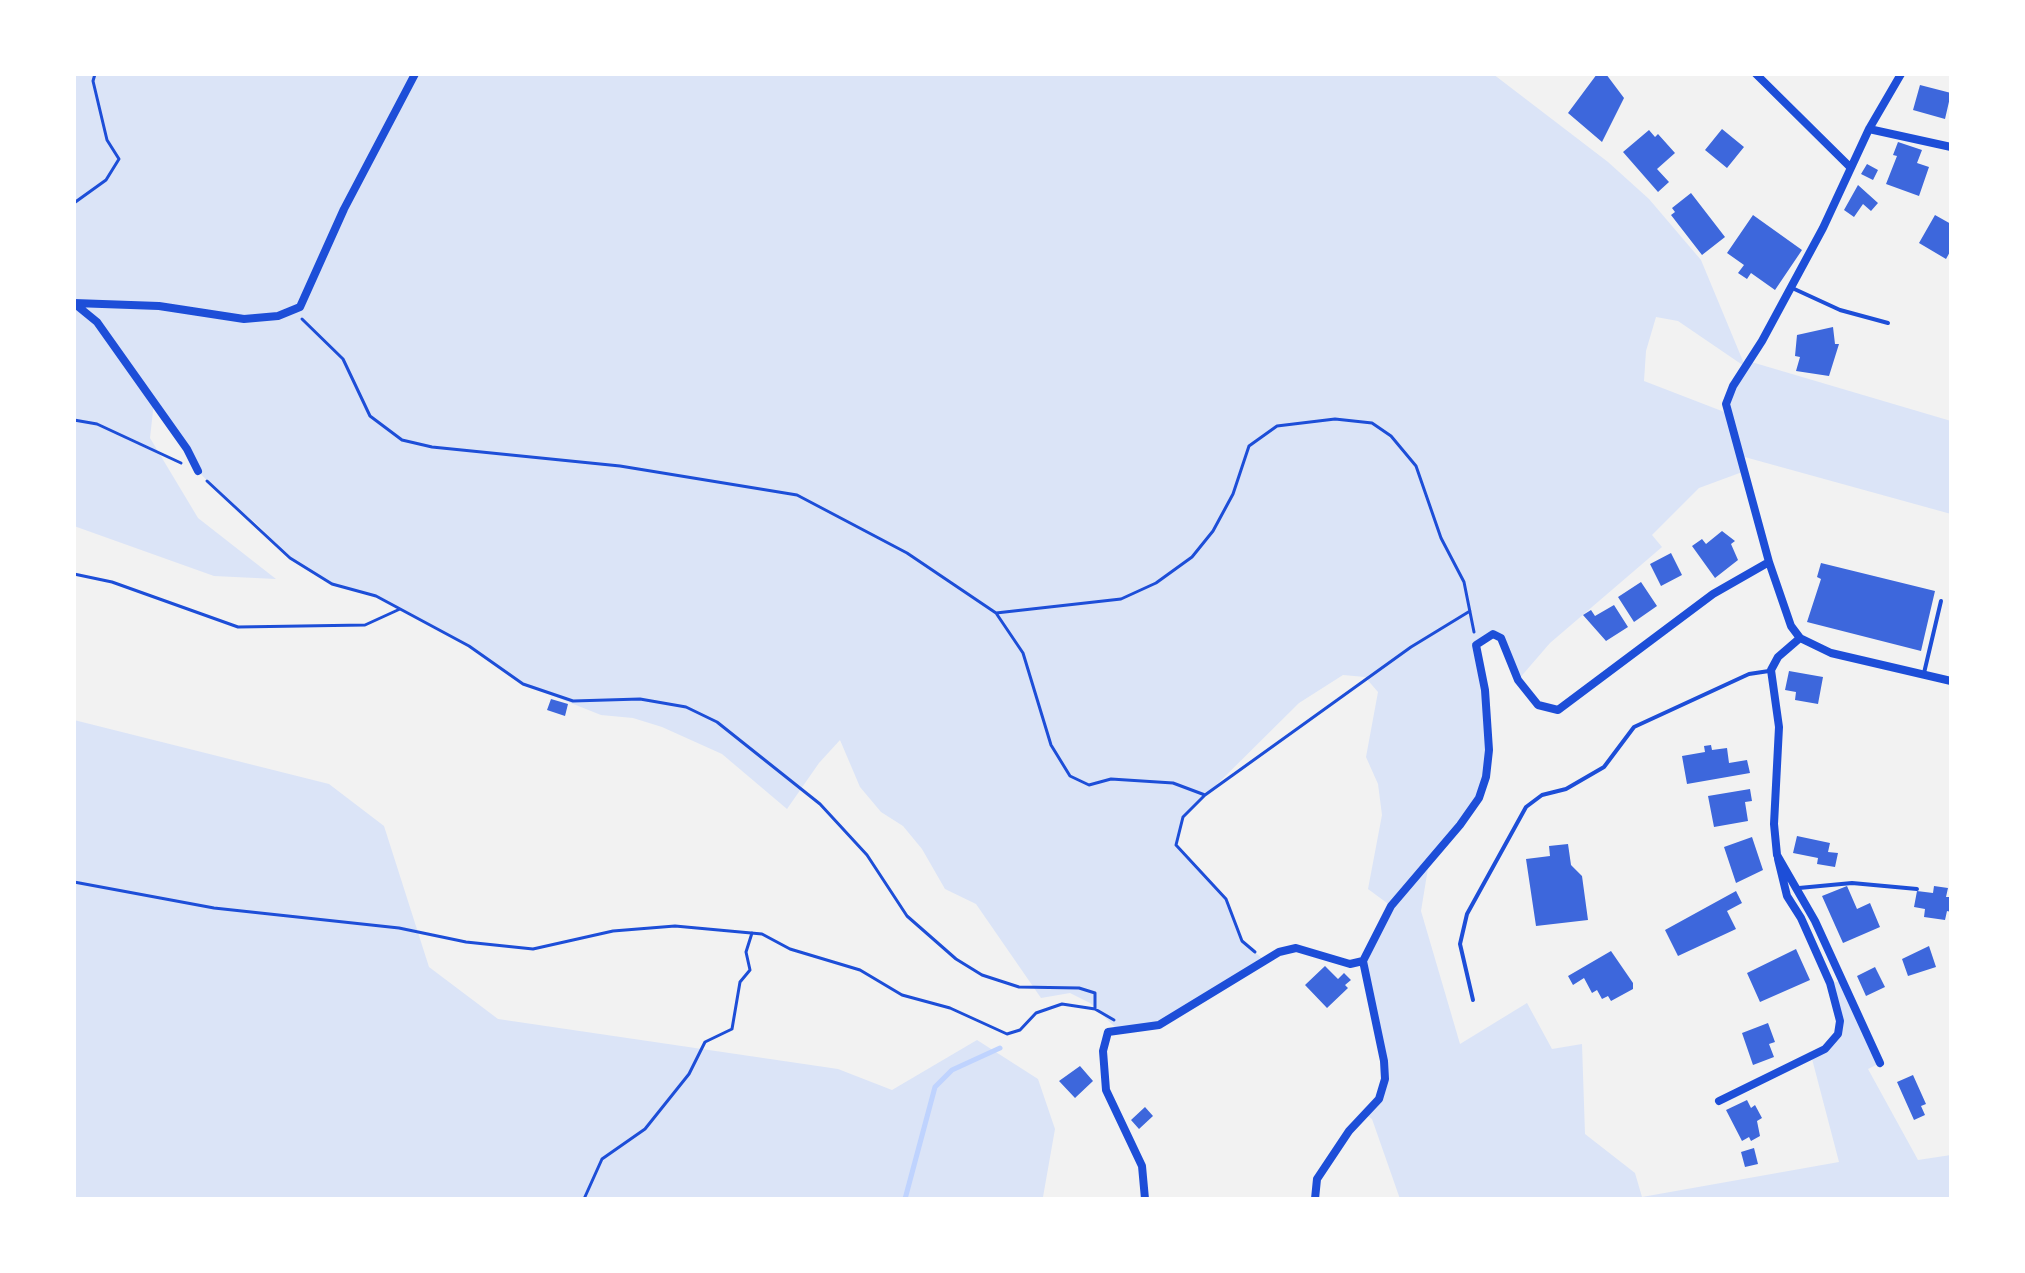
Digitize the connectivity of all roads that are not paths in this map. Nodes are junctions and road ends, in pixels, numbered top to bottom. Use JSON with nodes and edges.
{"nodes":[{"id":1,"x":415,"y":74,"type":"edge"},
{"id":2,"x":1756,"y":74,"type":"edge"},
{"id":3,"x":1901,"y":74,"type":"edge"},
{"id":4,"x":1869,"y":129,"type":"junction"},
{"id":5,"x":1951,"y":147,"type":"edge"},
{"id":6,"x":1850,"y":167,"type":"junction"},
{"id":7,"x":1790,"y":287,"type":"junction"},
{"id":8,"x":74,"y":303,"type":"edge"},
{"id":9,"x":1888,"y":323,"type":"dead end"},
{"id":10,"x":198,"y":471,"type":"road end"},
{"id":11,"x":1769,"y":562,"type":"junction"},
{"id":12,"x":1941,"y":601,"type":"dead end"},
{"id":13,"x":1800,"y":638,"type":"junction"},
{"id":14,"x":1771,"y":670,"type":"junction"},
{"id":15,"x":1923,"y":675,"type":"junction"},
{"id":16,"x":1951,"y":681,"type":"edge"},
{"id":17,"x":1777,"y":855,"type":"junction"},
{"id":18,"x":1799,"y":888,"type":"junction"},
{"id":19,"x":1917,"y":889,"type":"dead end"},
{"id":20,"x":1363,"y":961,"type":"junction"},
{"id":21,"x":1473,"y":1000,"type":"dead end"},
{"id":22,"x":1880,"y":1063,"type":"dead end"},
{"id":23,"x":1719,"y":1101,"type":"dead end"},
{"id":24,"x":1145,"y":1199,"type":"edge"},
{"id":25,"x":1315,"y":1199,"type":"edge"}],
"edges":[{"from":1,"to":8,"type":"street"},
{"from":2,"to":6,"type":"street"},
{"from":3,"to":4,"type":"street"},
{"from":4,"to":5,"type":"street"},
{"from":4,"to":6,"type":"street"},
{"from":6,"to":7,"type":"street"},
{"from":7,"to":9,"type":"lane"},
{"from":7,"to":11,"type":"street"},
{"from":8,"to":10,"type":"street"},
{"from":11,"to":13,"type":"street"},
{"from":11,"to":20,"type":"street"},
{"from":12,"to":15,"type":"lane"},
{"from":13,"to":14,"type":"street"},
{"from":13,"to":15,"type":"street"},
{"from":14,"to":17,"type":"street"},
{"from":14,"to":21,"type":"lane"},
{"from":15,"to":16,"type":"street"},
{"from":17,"to":18,"type":"street"},
{"from":17,"to":23,"type":"street"},
{"from":18,"to":19,"type":"lane"},
{"from":18,"to":22,"type":"street"},
{"from":20,"to":24,"type":"street"},
{"from":20,"to":25,"type":"street"}]}
